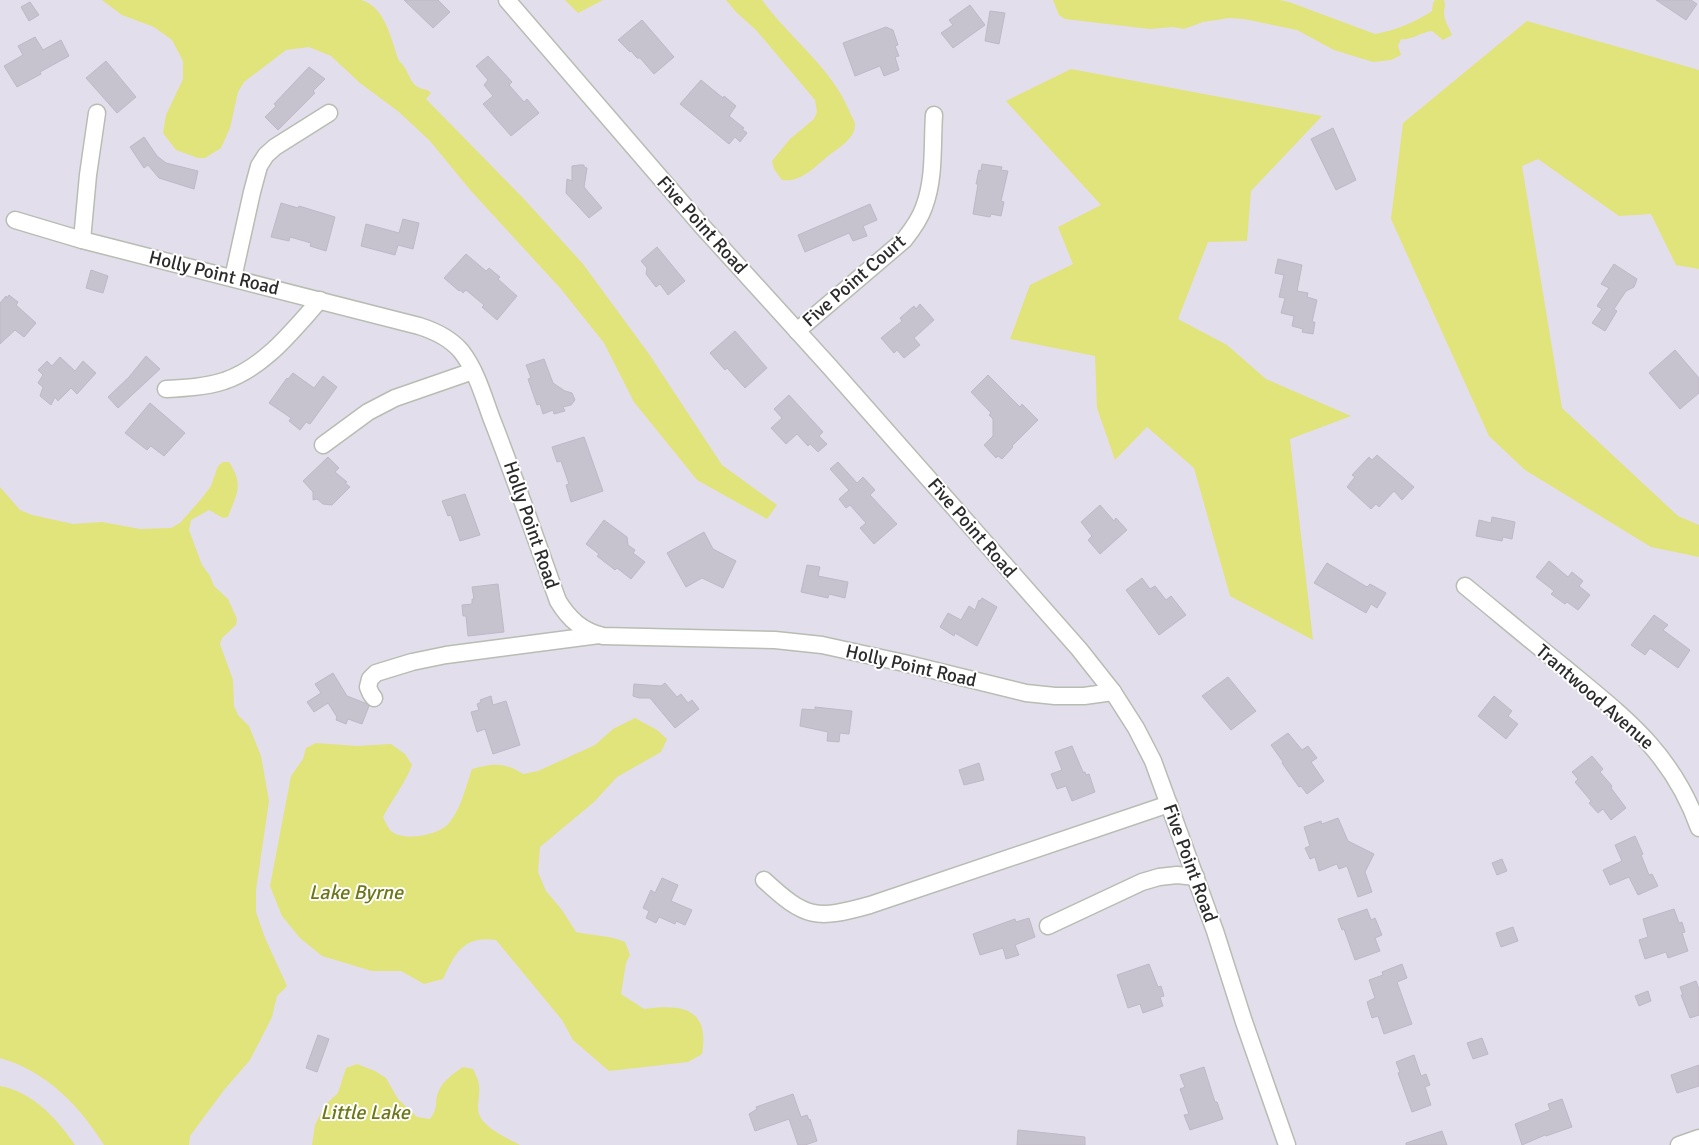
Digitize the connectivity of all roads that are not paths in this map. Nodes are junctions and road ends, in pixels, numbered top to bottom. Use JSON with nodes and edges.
{"nodes":[{"id":1,"x":507,"y":0,"type":"edge"},
{"id":2,"x":97,"y":113,"type":"dead end"},
{"id":3,"x":329,"y":113,"type":"dead end"},
{"id":4,"x":934,"y":114,"type":"dead end"},
{"id":5,"x":15,"y":220,"type":"dead end"},
{"id":6,"x":82,"y":240,"type":"junction"},
{"id":7,"x":233,"y":278,"type":"junction"},
{"id":8,"x":320,"y":300,"type":"junction"},
{"id":9,"x":797,"y":330,"type":"junction"},
{"id":10,"x":473,"y":371,"type":"junction"},
{"id":11,"x":166,"y":389,"type":"dead end"},
{"id":12,"x":324,"y":445,"type":"dead end"},
{"id":13,"x":1465,"y":586,"type":"dead end"},
{"id":14,"x":599,"y":635,"type":"junction"},
{"id":15,"x":1113,"y":692,"type":"junction"},
{"id":16,"x":374,"y":698,"type":"dead end"},
{"id":17,"x":1169,"y":804,"type":"junction"},
{"id":18,"x":1699,"y":828,"type":"edge"},
{"id":19,"x":1196,"y":877,"type":"junction"},
{"id":20,"x":764,"y":880,"type":"dead end"},
{"id":21,"x":1048,"y":926,"type":"dead end"},
{"id":22,"x":1699,"y":1138,"type":"edge"},
{"id":23,"x":1287,"y":1145,"type":"edge"},
{"id":24,"x":1678,"y":1145,"type":"edge"}],
"edges":[{"from":1,"to":9,"type":"street","name":"Five Point Road"},
{"from":2,"to":6,"type":"street"},
{"from":3,"to":7,"type":"street"},
{"from":4,"to":9,"type":"street","name":"Five Point Court"},
{"from":5,"to":6,"type":"street","name":"Holly Point Road"},
{"from":6,"to":7,"type":"street","name":"Holly Point Road"},
{"from":7,"to":8,"type":"street","name":"Holly Point Road"},
{"from":8,"to":10,"type":"street","name":"Holly Point Road"},
{"from":8,"to":11,"type":"street"},
{"from":9,"to":15,"type":"street","name":"Five Point Road"},
{"from":10,"to":12,"type":"street"},
{"from":10,"to":14,"type":"street","name":"Holly Point Road"},
{"from":13,"to":18,"type":"street","name":"Trantwood Avenue"},
{"from":14,"to":15,"type":"street","name":"Holly Point Road"},
{"from":14,"to":16,"type":"street"},
{"from":15,"to":17,"type":"street","name":"Five Point Road"},
{"from":17,"to":19,"type":"street","name":"Five Point Road"},
{"from":17,"to":20,"type":"street"},
{"from":19,"to":21,"type":"street"},
{"from":19,"to":23,"type":"street","name":"Five Point Road"},
{"from":22,"to":24,"type":"street"}]}
